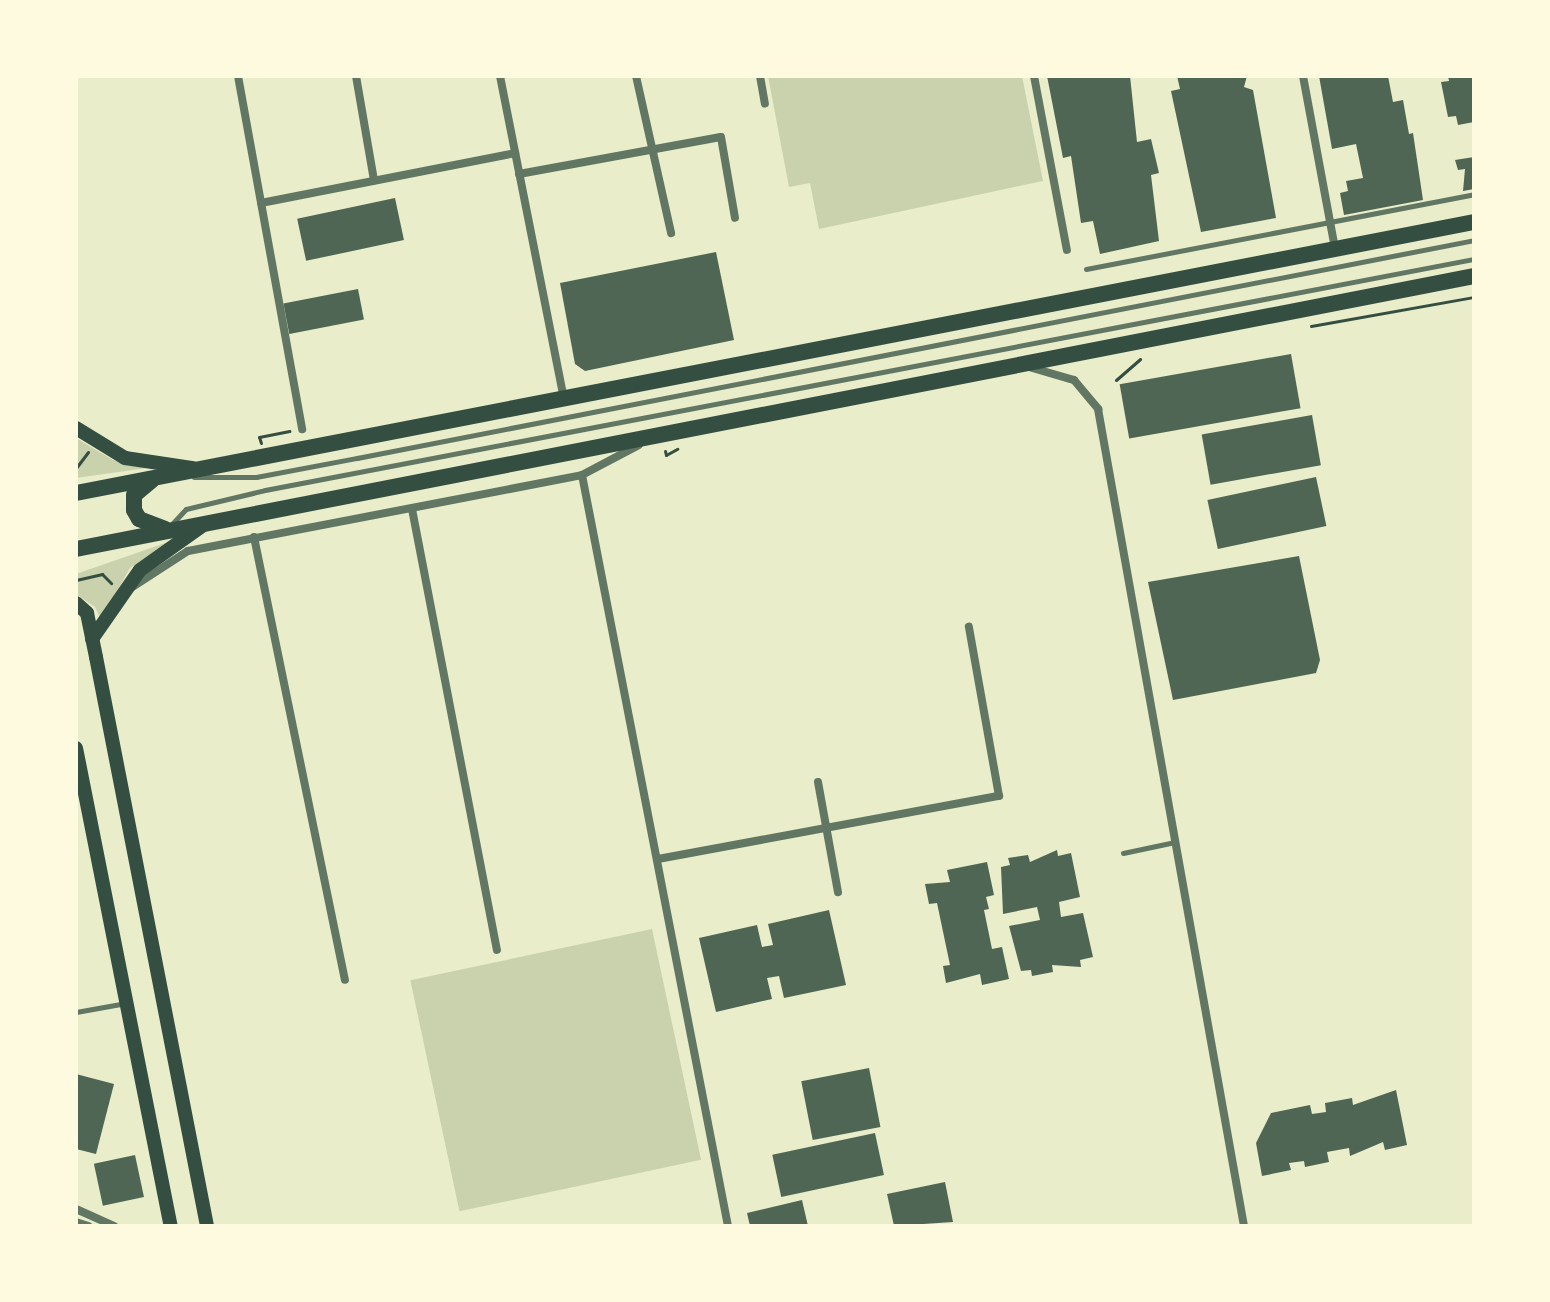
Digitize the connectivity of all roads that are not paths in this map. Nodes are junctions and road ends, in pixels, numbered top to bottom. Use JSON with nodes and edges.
{"nodes":[{"id":1,"x":238,"y":76,"type":"edge"},
{"id":2,"x":356,"y":76,"type":"edge"},
{"id":3,"x":500,"y":76,"type":"edge"},
{"id":4,"x":636,"y":76,"type":"edge"},
{"id":5,"x":760,"y":76,"type":"edge"},
{"id":6,"x":1034,"y":76,"type":"edge"},
{"id":7,"x":1303,"y":76,"type":"edge"},
{"id":8,"x":765,"y":104,"type":"dead end"},
{"id":9,"x":654,"y":149,"type":"junction"},
{"id":10,"x":515,"y":153,"type":"junction"},
{"id":11,"x":519,"y":174,"type":"junction"},
{"id":12,"x":374,"y":180,"type":"junction"},
{"id":13,"x":1474,"y":194,"type":"edge"},
{"id":14,"x":261,"y":203,"type":"junction"},
{"id":15,"x":735,"y":218,"type":"dead end"},
{"id":16,"x":1330,"y":219,"type":"junction"},
{"id":17,"x":1474,"y":222,"type":"edge"},
{"id":18,"x":671,"y":233,"type":"dead end"},
{"id":19,"x":1474,"y":240,"type":"edge"},
{"id":20,"x":1335,"y":249,"type":"junction"},
{"id":21,"x":1067,"y":250,"type":"dead end"},
{"id":22,"x":1474,"y":259,"type":"edge"},
{"id":23,"x":1086,"y":269,"type":"dead end"},
{"id":24,"x":1474,"y":276,"type":"edge"},
{"id":25,"x":1015,"y":364,"type":"junction"},
{"id":26,"x":564,"y":399,"type":"junction"},
{"id":27,"x":76,"y":428,"type":"edge"},
{"id":28,"x":302,"y":429,"type":"road end"},
{"id":29,"x":659,"y":434,"type":"junction"},
{"id":30,"x":197,"y":469,"type":"junction"},
{"id":31,"x":582,"y":475,"type":"junction"},
{"id":32,"x":156,"y":477,"type":"junction"},
{"id":33,"x":76,"y":493,"type":"edge"},
{"id":34,"x":412,"y":509,"type":"junction"},
{"id":35,"x":211,"y":521,"type":"junction"},
{"id":36,"x":166,"y":530,"type":"junction"},
{"id":37,"x":254,"y":537,"type":"junction"},
{"id":38,"x":76,"y":549,"type":"edge"},
{"id":39,"x":120,"y":590,"type":"junction"},
{"id":40,"x":76,"y":603,"type":"edge"},
{"id":41,"x":969,"y":627,"type":"dead end"},
{"id":42,"x":92,"y":639,"type":"junction"},
{"id":43,"x":76,"y":748,"type":"edge"},
{"id":44,"x":818,"y":782,"type":"dead end"},
{"id":45,"x":826,"y":828,"type":"junction"},
{"id":46,"x":1176,"y":842,"type":"junction"},
{"id":47,"x":1123,"y":853,"type":"dead end"},
{"id":48,"x":658,"y":859,"type":"junction"},
{"id":49,"x":838,"y":892,"type":"dead end"},
{"id":50,"x":497,"y":950,"type":"dead end"},
{"id":51,"x":345,"y":980,"type":"dead end"},
{"id":52,"x":126,"y":1003,"type":"junction"},
{"id":53,"x":76,"y":1012,"type":"edge"},
{"id":54,"x":76,"y":1209,"type":"edge"},
{"id":55,"x":76,"y":1222,"type":"edge"},
{"id":56,"x":88,"y":1226,"type":"edge"},
{"id":57,"x":114,"y":1226,"type":"edge"},
{"id":58,"x":171,"y":1226,"type":"edge"},
{"id":59,"x":207,"y":1226,"type":"edge"},
{"id":60,"x":728,"y":1226,"type":"edge"},
{"id":61,"x":1244,"y":1226,"type":"edge"}],
"edges":[{"from":1,"to":14,"type":"street"},
{"from":2,"to":12,"type":"street"},
{"from":3,"to":10,"type":"street"},
{"from":4,"to":9,"type":"street"},
{"from":5,"to":8,"type":"street"},
{"from":6,"to":21,"type":"street"},
{"from":7,"to":16,"type":"street"},
{"from":9,"to":11,"type":"street"},
{"from":9,"to":15,"type":"street"},
{"from":9,"to":18,"type":"street"},
{"from":10,"to":11,"type":"street"},
{"from":10,"to":12,"type":"street"},
{"from":11,"to":26,"type":"street"},
{"from":12,"to":14,"type":"street"},
{"from":13,"to":16,"type":"lane"},
{"from":14,"to":28,"type":"street"},
{"from":16,"to":20,"type":"street"},
{"from":16,"to":23,"type":"lane"},
{"from":17,"to":20,"type":"highway"},
{"from":19,"to":32,"type":"lane"},
{"from":20,"to":26,"type":"highway"},
{"from":22,"to":36,"type":"lane"},
{"from":24,"to":25,"type":"highway"},
{"from":25,"to":29,"type":"highway"},
{"from":25,"to":46,"type":"street"},
{"from":26,"to":30,"type":"highway"},
{"from":27,"to":30,"type":"main road"},
{"from":29,"to":31,"type":"street"},
{"from":29,"to":35,"type":"highway"},
{"from":30,"to":32,"type":"highway"},
{"from":31,"to":34,"type":"street"},
{"from":31,"to":48,"type":"street"},
{"from":32,"to":33,"type":"highway"},
{"from":32,"to":36,"type":"highway"},
{"from":34,"to":37,"type":"street"},
{"from":34,"to":50,"type":"street"},
{"from":35,"to":36,"type":"highway"},
{"from":35,"to":39,"type":"main road"},
{"from":36,"to":38,"type":"highway"},
{"from":37,"to":39,"type":"street"},
{"from":37,"to":51,"type":"street"},
{"from":39,"to":42,"type":"main road"},
{"from":40,"to":42,"type":"main road"},
{"from":41,"to":45,"type":"street"},
{"from":42,"to":59,"type":"main road"},
{"from":43,"to":52,"type":"main road"},
{"from":44,"to":45,"type":"street"},
{"from":45,"to":48,"type":"street"},
{"from":45,"to":49,"type":"street"},
{"from":46,"to":47,"type":"lane"},
{"from":46,"to":61,"type":"street"},
{"from":48,"to":60,"type":"street"},
{"from":52,"to":53,"type":"lane"},
{"from":52,"to":58,"type":"main road"},
{"from":54,"to":57,"type":"street"},
{"from":55,"to":56,"type":"street"}]}
